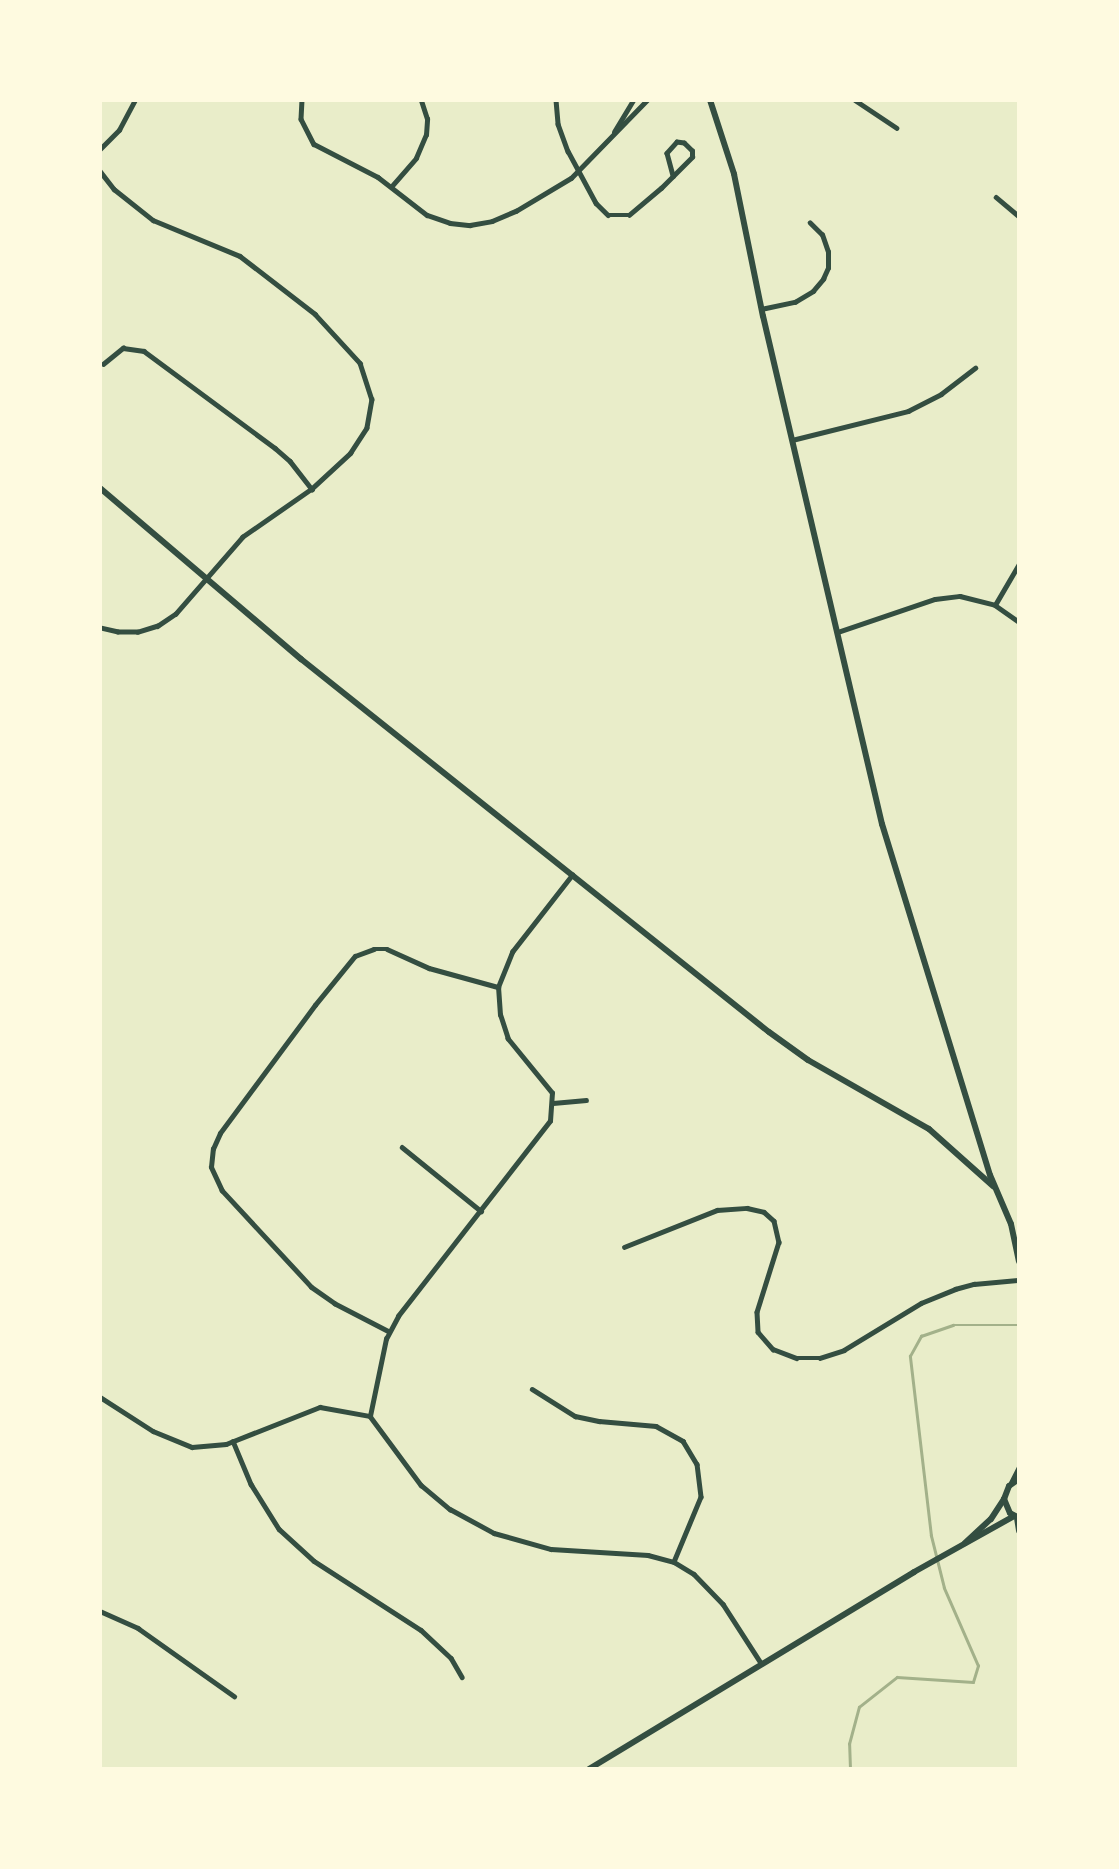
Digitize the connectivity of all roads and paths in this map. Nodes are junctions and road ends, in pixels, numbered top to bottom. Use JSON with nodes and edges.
{"nodes":[{"id":1,"x":135,"y":100,"type":"edge"},
{"id":2,"x":302,"y":100,"type":"edge"},
{"id":3,"x":421,"y":100,"type":"edge"},
{"id":4,"x":556,"y":100,"type":"edge"},
{"id":5,"x":633,"y":100,"type":"edge"},
{"id":6,"x":647,"y":100,"type":"edge"},
{"id":7,"x":710,"y":100,"type":"edge"},
{"id":8,"x":855,"y":100,"type":"edge"},
{"id":9,"x":897,"y":128,"type":"dead end"},
{"id":10,"x":612,"y":136,"type":"junction"},
{"id":11,"x":100,"y":149,"type":"edge"},
{"id":12,"x":579,"y":170,"type":"junction"},
{"id":13,"x":100,"y":171,"type":"edge"},
{"id":14,"x":673,"y":176,"type":"junction"},
{"id":15,"x":390,"y":187,"type":"junction"},
{"id":16,"x":996,"y":197,"type":"dead end"},
{"id":17,"x":1019,"y":216,"type":"edge"},
{"id":18,"x":810,"y":223,"type":"dead end"},
{"id":19,"x":761,"y":309,"type":"junction"},
{"id":20,"x":103,"y":363,"type":"dead end"},
{"id":21,"x":975,"y":369,"type":"dead end"},
{"id":22,"x":792,"y":440,"type":"junction"},
{"id":23,"x":100,"y":488,"type":"edge"},
{"id":24,"x":312,"y":489,"type":"junction"},
{"id":25,"x":1019,"y":564,"type":"edge"},
{"id":26,"x":206,"y":580,"type":"junction"},
{"id":27,"x":996,"y":605,"type":"junction"},
{"id":28,"x":1019,"y":622,"type":"edge"},
{"id":29,"x":100,"y":628,"type":"edge"},
{"id":30,"x":838,"y":632,"type":"junction"},
{"id":31,"x":572,"y":875,"type":"junction"},
{"id":32,"x":498,"y":986,"type":"junction"},
{"id":33,"x":586,"y":1100,"type":"dead end"},
{"id":34,"x":554,"y":1102,"type":"junction"},
{"id":35,"x":402,"y":1147,"type":"dead end"},
{"id":36,"x":995,"y":1188,"type":"junction"},
{"id":37,"x":481,"y":1211,"type":"junction"},
{"id":38,"x":1017,"y":1236,"type":"edge"},
{"id":39,"x":624,"y":1247,"type":"dead end"},
{"id":40,"x":1019,"y":1261,"type":"edge"},
{"id":41,"x":1019,"y":1280,"type":"edge"},
{"id":42,"x":389,"y":1332,"type":"junction"},
{"id":43,"x":531,"y":1389,"type":"dead end"},
{"id":44,"x":100,"y":1397,"type":"edge"},
{"id":45,"x":370,"y":1416,"type":"junction"},
{"id":46,"x":233,"y":1441,"type":"junction"},
{"id":47,"x":1019,"y":1469,"type":"edge"},
{"id":48,"x":1016,"y":1481,"type":"edge"},
{"id":49,"x":1004,"y":1499,"type":"junction"},
{"id":50,"x":1017,"y":1517,"type":"edge"},
{"id":51,"x":1019,"y":1531,"type":"edge"},
{"id":52,"x":965,"y":1543,"type":"junction"},
{"id":53,"x":674,"y":1562,"type":"junction"},
{"id":54,"x":100,"y":1611,"type":"edge"},
{"id":55,"x":761,"y":1663,"type":"junction"},
{"id":56,"x":462,"y":1677,"type":"dead end"},
{"id":57,"x":234,"y":1696,"type":"dead end"},
{"id":58,"x":589,"y":1769,"type":"edge"}],
"edges":[{"from":1,"to":11,"type":"street"},
{"from":2,"to":15,"type":"street"},
{"from":3,"to":15,"type":"street"},
{"from":4,"to":12,"type":"street"},
{"from":5,"to":10,"type":"street"},
{"from":6,"to":10,"type":"street"},
{"from":7,"to":19,"type":"street"},
{"from":8,"to":9,"type":"street"},
{"from":10,"to":12,"type":"street"},
{"from":12,"to":14,"type":"street"},
{"from":12,"to":15,"type":"street"},
{"from":13,"to":24,"type":"street"},
{"from":14,"to":14,"type":"street"},
{"from":16,"to":17,"type":"street"},
{"from":18,"to":19,"type":"street"},
{"from":19,"to":22,"type":"street"},
{"from":20,"to":24,"type":"street"},
{"from":21,"to":22,"type":"street"},
{"from":22,"to":30,"type":"street"},
{"from":23,"to":26,"type":"street"},
{"from":24,"to":26,"type":"street"},
{"from":25,"to":27,"type":"street"},
{"from":26,"to":29,"type":"street"},
{"from":26,"to":31,"type":"street"},
{"from":27,"to":28,"type":"street"},
{"from":27,"to":30,"type":"street"},
{"from":30,"to":36,"type":"street"},
{"from":31,"to":32,"type":"street"},
{"from":31,"to":36,"type":"street"},
{"from":32,"to":34,"type":"street"},
{"from":32,"to":42,"type":"street"},
{"from":33,"to":34,"type":"street"},
{"from":34,"to":37,"type":"street"},
{"from":35,"to":37,"type":"street"},
{"from":36,"to":38,"type":"street"},
{"from":37,"to":42,"type":"street"},
{"from":38,"to":40,"type":"street"},
{"from":39,"to":41,"type":"street"},
{"from":42,"to":45,"type":"street"},
{"from":43,"to":53,"type":"street"},
{"from":44,"to":46,"type":"street"},
{"from":45,"to":46,"type":"street"},
{"from":45,"to":53,"type":"street"},
{"from":46,"to":56,"type":"street"},
{"from":47,"to":48,"type":"street"},
{"from":48,"to":49,"type":"street"},
{"from":49,"to":50,"type":"street"},
{"from":49,"to":52,"type":"street"},
{"from":50,"to":51,"type":"street"},
{"from":50,"to":52,"type":"street"},
{"from":52,"to":55,"type":"street"},
{"from":53,"to":55,"type":"street"},
{"from":54,"to":57,"type":"street"},
{"from":55,"to":58,"type":"street"}]}
